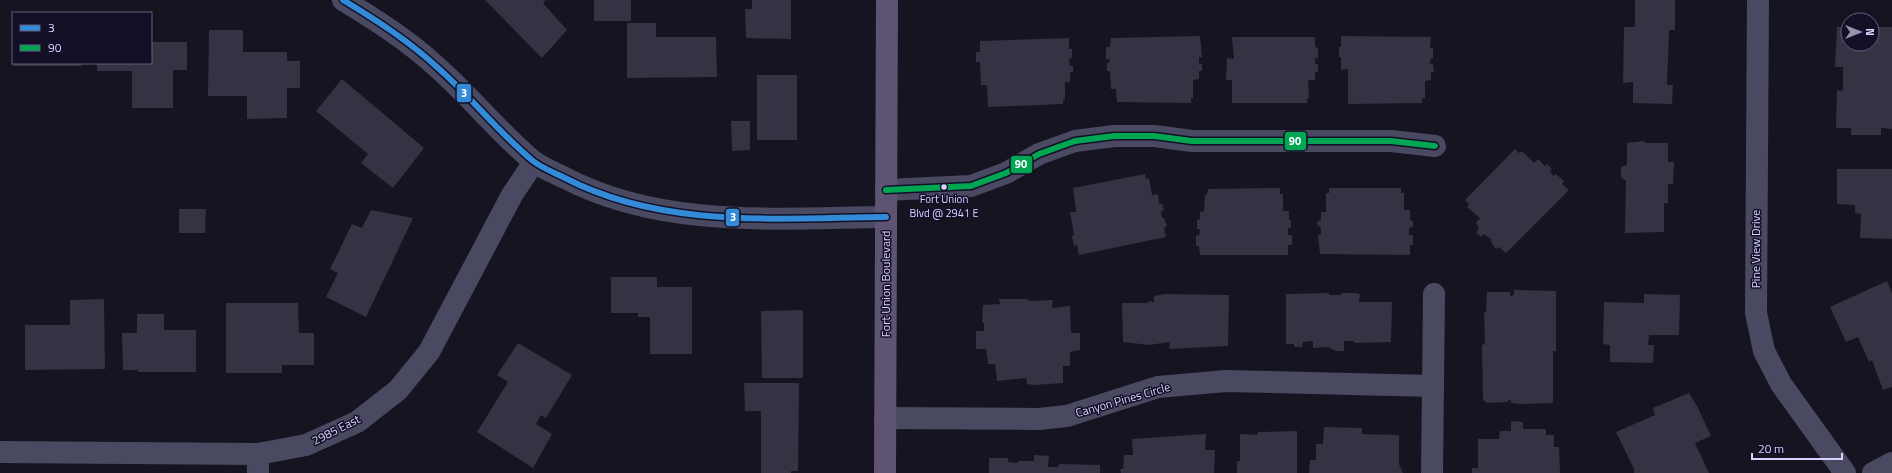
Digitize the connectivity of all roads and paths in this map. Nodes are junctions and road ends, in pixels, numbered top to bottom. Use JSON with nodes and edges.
{"nodes":[{"id":1,"x":343,"y":0,"type":"edge"},
{"id":2,"x":887,"y":0,"type":"edge"},
{"id":3,"x":1758,"y":0,"type":"edge"},
{"id":4,"x":1435,"y":146,"type":"dead end"},
{"id":5,"x":534,"y":162,"type":"junction"},
{"id":6,"x":886,"y":190,"type":"junction"},
{"id":7,"x":886,"y":217,"type":"junction"},
{"id":8,"x":1434,"y":294,"type":"dead end"},
{"id":9,"x":1433,"y":386,"type":"junction"},
{"id":10,"x":885,"y":418,"type":"junction"},
{"id":11,"x":0,"y":452,"type":"edge"},
{"id":12,"x":1892,"y":463,"type":"edge"},
{"id":13,"x":258,"y":464,"type":"edge"},
{"id":14,"x":885,"y":473,"type":"edge"},
{"id":15,"x":1432,"y":473,"type":"edge"},
{"id":16,"x":1845,"y":473,"type":"edge"},
{"id":17,"x":1873,"y":473,"type":"edge"}],
"edges":[{"from":1,"to":5,"type":"street"},
{"from":2,"to":6,"type":"main road","name":"Fort Union Boulevard"},
{"from":3,"to":16,"type":"street","name":"Pine View Drive"},
{"from":4,"to":6,"type":"street"},
{"from":5,"to":7,"type":"street"},
{"from":5,"to":13,"type":"street","name":"2985 East"},
{"from":6,"to":7,"type":"main road","name":"Fort Union Boulevard"},
{"from":7,"to":10,"type":"main road","name":"Fort Union Boulevard"},
{"from":8,"to":9,"type":"street"},
{"from":9,"to":10,"type":"street","name":"Canyon Pines Circle"},
{"from":9,"to":15,"type":"street"},
{"from":10,"to":14,"type":"main road","name":"Fort Union Boulevard"},
{"from":11,"to":13,"type":"street","name":"2985 East"},
{"from":12,"to":17,"type":"street"}]}
